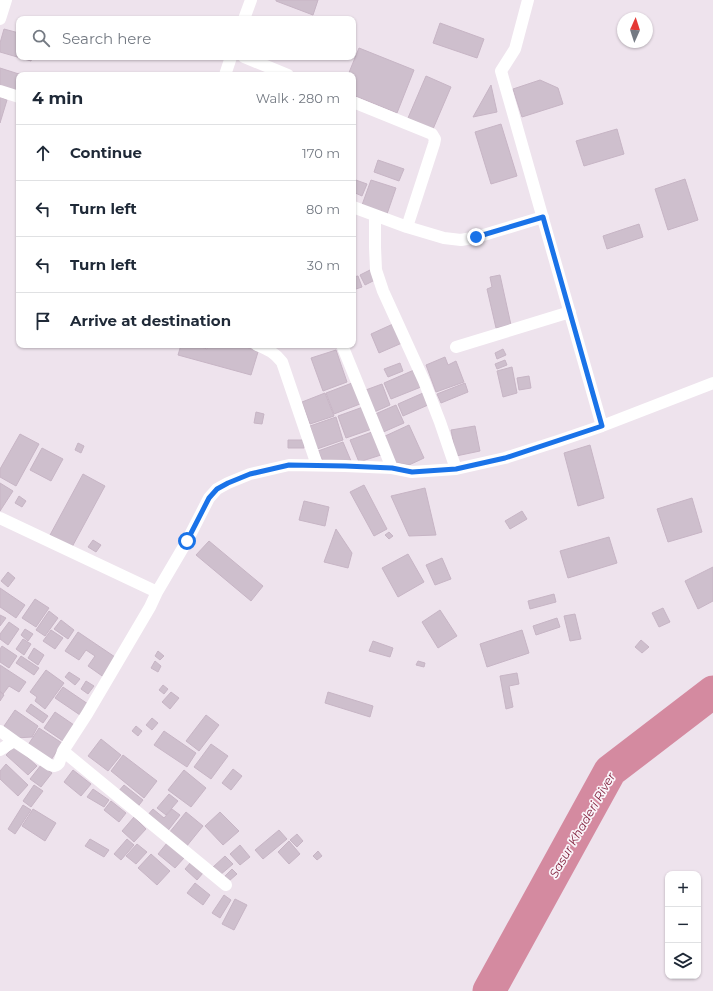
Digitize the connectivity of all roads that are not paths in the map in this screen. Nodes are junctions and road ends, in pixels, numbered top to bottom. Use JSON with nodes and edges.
{"nodes":[{"id":1,"x":6,"y":0,"type":"edge"},
{"id":2,"x":251,"y":0,"type":"edge"},
{"id":3,"x":528,"y":0,"type":"edge"},
{"id":4,"x":245,"y":16,"type":"edge"},
{"id":5,"x":0,"y":19,"type":"edge"},
{"id":6,"x":230,"y":60,"type":"edge"},
{"id":7,"x":251,"y":60,"type":"edge"},
{"id":8,"x":226,"y":72,"type":"edge"},
{"id":9,"x":281,"y":72,"type":"edge"},
{"id":10,"x":0,"y":91,"type":"edge"},
{"id":11,"x":16,"y":96,"type":"edge"},
{"id":12,"x":356,"y":103,"type":"edge"},
{"id":13,"x":356,"y":208,"type":"edge"},
{"id":14,"x":375,"y":215,"type":"junction"},
{"id":15,"x":543,"y":217,"type":"junction"},
{"id":16,"x":406,"y":227,"type":"junction"},
{"id":17,"x":570,"y":312,"type":"junction"},
{"id":18,"x":264,"y":348,"type":"edge"},
{"id":19,"x":343,"y":348,"type":"edge"},
{"id":20,"x":456,"y":348,"type":"dead end"},
{"id":21,"x":713,"y":383,"type":"edge"},
{"id":22,"x":602,"y":426,"type":"junction"},
{"id":23,"x":317,"y":466,"type":"junction"},
{"id":24,"x":392,"y":468,"type":"junction"},
{"id":25,"x":456,"y":469,"type":"junction"},
{"id":26,"x":0,"y":518,"type":"edge"},
{"id":27,"x":157,"y":592,"type":"junction"},
{"id":28,"x":0,"y":731,"type":"edge"},
{"id":29,"x":14,"y":740,"type":"junction"},
{"id":30,"x":0,"y":750,"type":"edge"},
{"id":31,"x":63,"y":751,"type":"junction"},
{"id":32,"x":226,"y":884,"type":"dead end"}],
"edges":[{"from":1,"to":5,"type":"street"},
{"from":2,"to":4,"type":"street"},
{"from":3,"to":15,"type":"street"},
{"from":6,"to":8,"type":"street"},
{"from":7,"to":9,"type":"street"},
{"from":10,"to":11,"type":"street"},
{"from":12,"to":16,"type":"street"},
{"from":13,"to":14,"type":"street"},
{"from":14,"to":16,"type":"street"},
{"from":14,"to":25,"type":"street"},
{"from":15,"to":16,"type":"street"},
{"from":15,"to":17,"type":"street"},
{"from":17,"to":20,"type":"street"},
{"from":17,"to":22,"type":"street"},
{"from":18,"to":23,"type":"street"},
{"from":19,"to":24,"type":"street"},
{"from":21,"to":22,"type":"street"},
{"from":22,"to":25,"type":"street"},
{"from":23,"to":24,"type":"street"},
{"from":23,"to":27,"type":"street"},
{"from":24,"to":25,"type":"street"},
{"from":26,"to":27,"type":"street"},
{"from":27,"to":31,"type":"street"},
{"from":28,"to":29,"type":"street"},
{"from":29,"to":30,"type":"street"},
{"from":29,"to":31,"type":"street"},
{"from":31,"to":32,"type":"street"}]}
